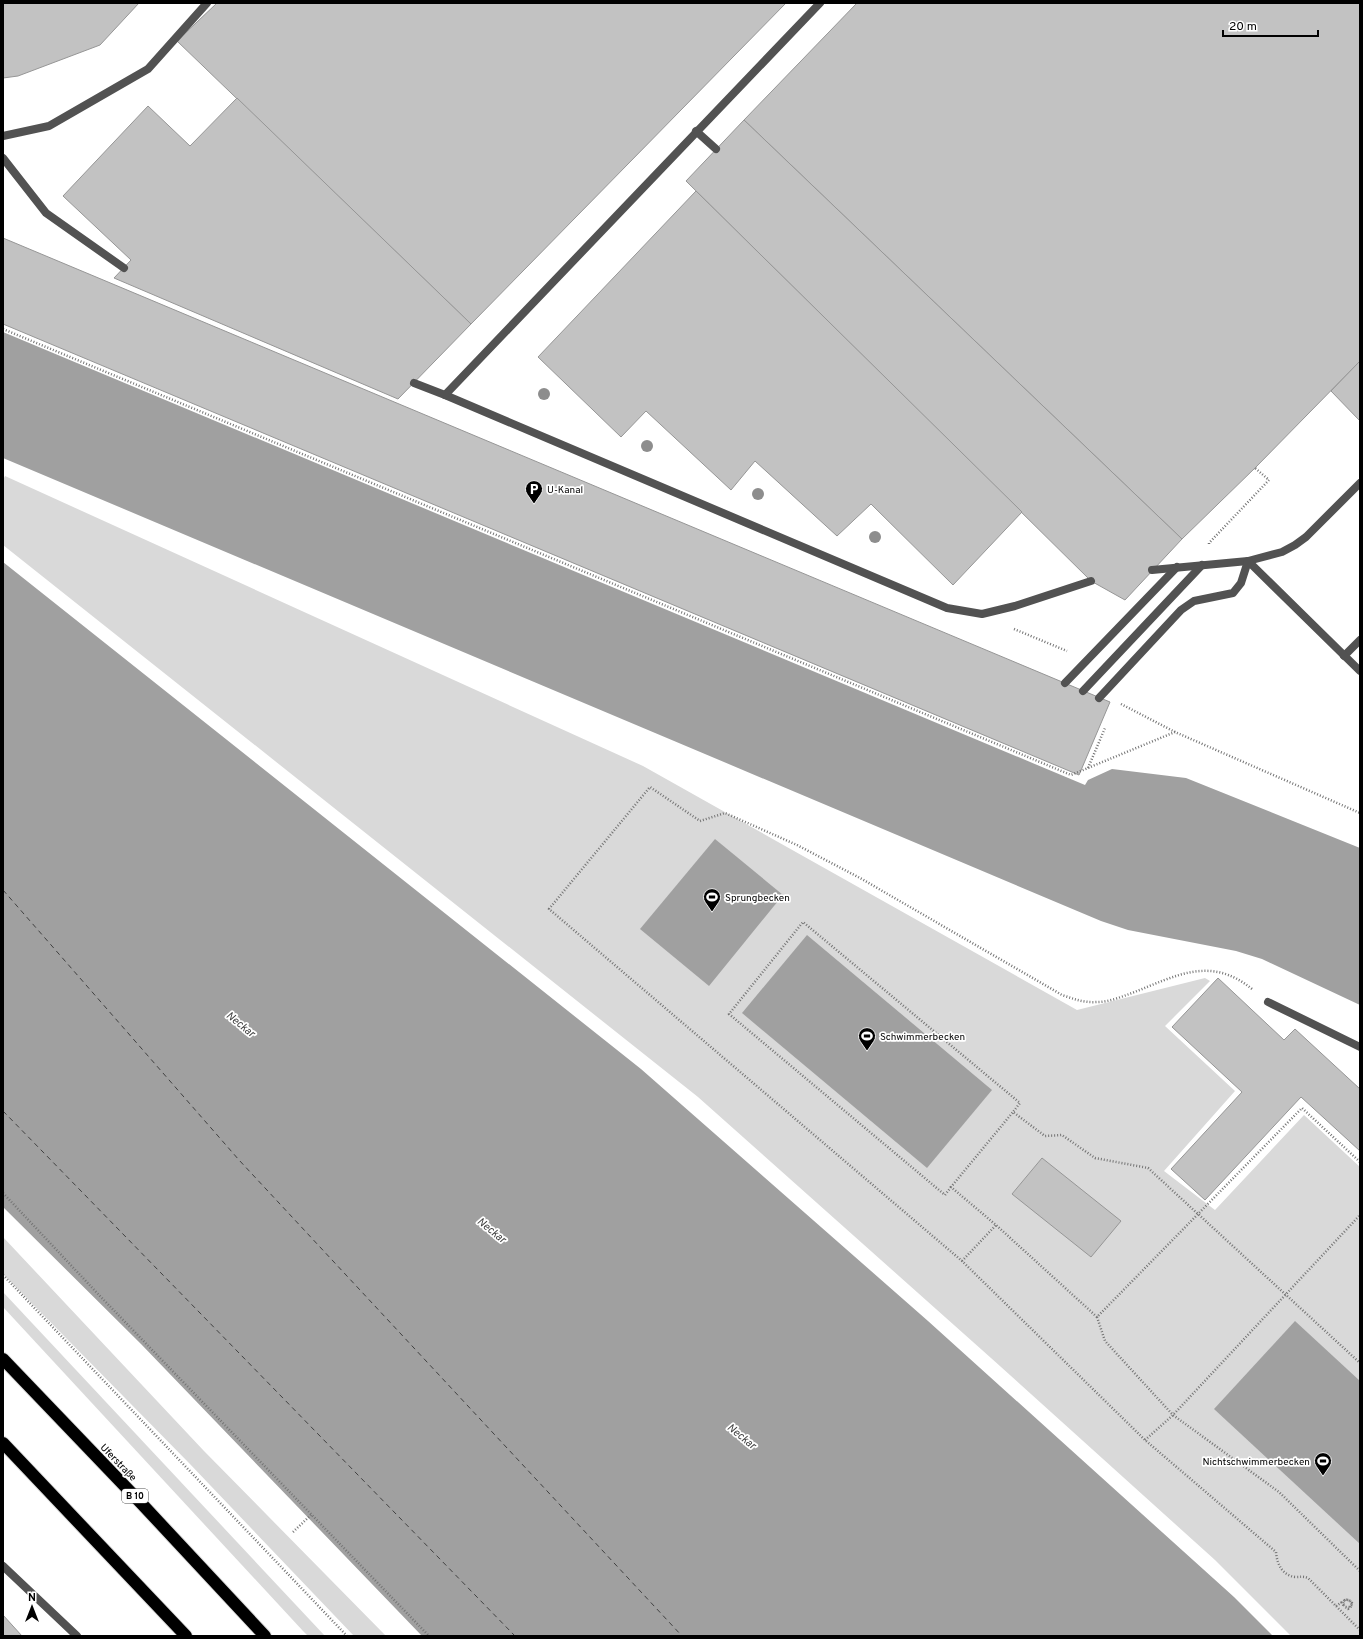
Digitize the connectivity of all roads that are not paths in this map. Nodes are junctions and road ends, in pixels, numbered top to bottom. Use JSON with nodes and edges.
{"nodes":[{"id":1,"x":207,"y":3,"type":"edge"},
{"id":2,"x":820,"y":3,"type":"edge"},
{"id":3,"x":696,"y":131,"type":"junction"},
{"id":4,"x":3,"y":136,"type":"edge"},
{"id":5,"x":716,"y":149,"type":"dead end"},
{"id":6,"x":3,"y":158,"type":"edge"},
{"id":7,"x":124,"y":268,"type":"dead end"},
{"id":8,"x":414,"y":383,"type":"dead end"},
{"id":9,"x":445,"y":396,"type":"junction"},
{"id":10,"x":1360,"y":483,"type":"edge"},
{"id":11,"x":1248,"y":561,"type":"junction"},
{"id":12,"x":1202,"y":565,"type":"junction"},
{"id":13,"x":1177,"y":568,"type":"junction"},
{"id":14,"x":1152,"y":570,"type":"dead end"},
{"id":15,"x":1091,"y":581,"type":"dead end"},
{"id":16,"x":1360,"y":640,"type":"edge"},
{"id":17,"x":1344,"y":656,"type":"junction"},
{"id":18,"x":1360,"y":671,"type":"edge"},
{"id":19,"x":1066,"y":683,"type":"dead end"},
{"id":20,"x":1083,"y":691,"type":"dead end"},
{"id":21,"x":1099,"y":698,"type":"dead end"},
{"id":22,"x":1268,"y":1002,"type":"road end"},
{"id":23,"x":1360,"y":1047,"type":"edge"},
{"id":24,"x":3,"y":1359,"type":"edge"},
{"id":25,"x":3,"y":1443,"type":"edge"},
{"id":26,"x":3,"y":1566,"type":"edge"},
{"id":27,"x":77,"y":1636,"type":"edge"},
{"id":28,"x":186,"y":1636,"type":"edge"},
{"id":29,"x":265,"y":1636,"type":"edge"}],
"edges":[{"from":1,"to":4,"type":"lane"},
{"from":2,"to":3,"type":"lane"},
{"from":3,"to":5,"type":"lane"},
{"from":3,"to":9,"type":"lane"},
{"from":6,"to":7,"type":"lane"},
{"from":8,"to":9,"type":"lane"},
{"from":9,"to":15,"type":"lane"},
{"from":10,"to":11,"type":"lane"},
{"from":11,"to":12,"type":"lane"},
{"from":11,"to":17,"type":"lane"},
{"from":11,"to":21,"type":"lane"},
{"from":12,"to":13,"type":"lane"},
{"from":12,"to":20,"type":"lane"},
{"from":13,"to":14,"type":"lane"},
{"from":13,"to":19,"type":"lane"},
{"from":16,"to":17,"type":"lane"},
{"from":17,"to":18,"type":"lane"},
{"from":22,"to":23,"type":"lane"},
{"from":24,"to":29,"type":"highway","name":"Uferstraße","number":"B 10"},
{"from":25,"to":28,"type":"highway"},
{"from":26,"to":27,"type":"lane"}]}
